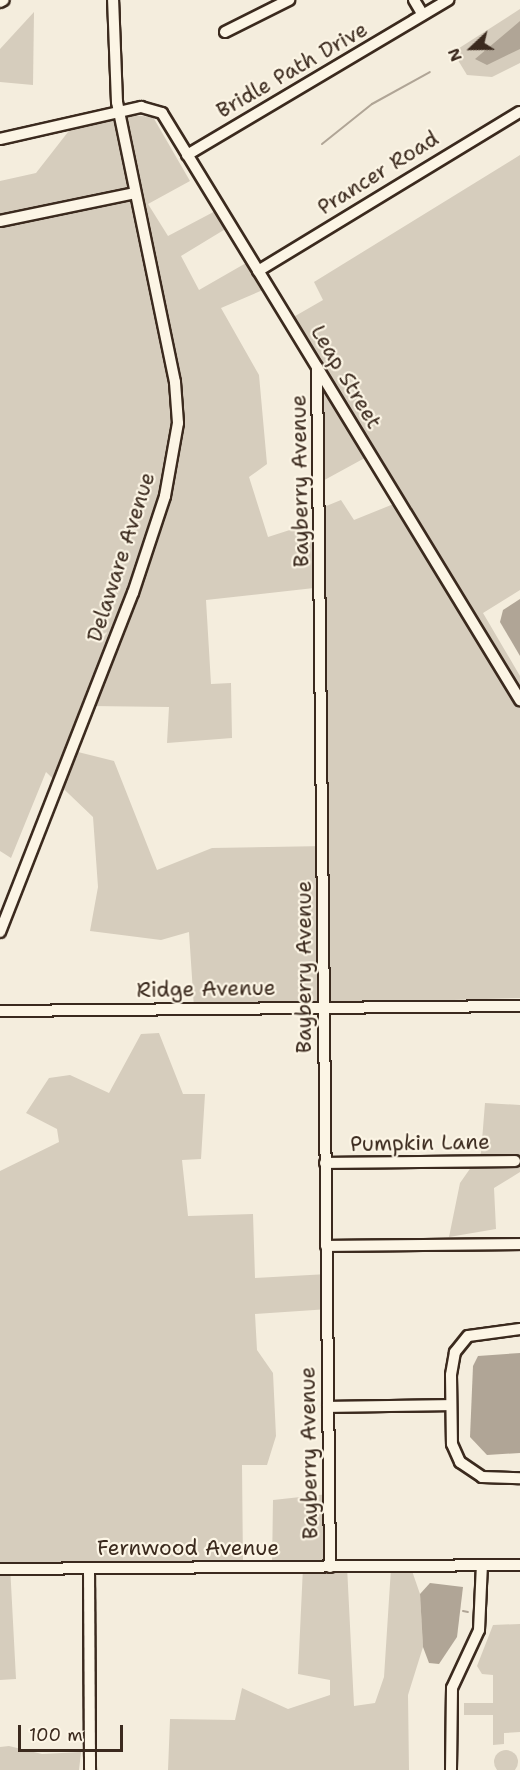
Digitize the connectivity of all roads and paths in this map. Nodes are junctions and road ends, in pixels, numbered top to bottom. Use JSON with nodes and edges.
{"nodes":[{"id":1,"x":113,"y":0,"type":"edge"},
{"id":2,"x":289,"y":0,"type":"edge"},
{"id":3,"x":414,"y":0,"type":"edge"},
{"id":4,"x":448,"y":0,"type":"edge"},
{"id":5,"x":423,"y":15,"type":"junction"},
{"id":6,"x":225,"y":32,"type":"dead end"},
{"id":7,"x":520,"y":112,"type":"edge"},
{"id":8,"x":119,"y":113,"type":"junction"},
{"id":9,"x":0,"y":139,"type":"edge"},
{"id":10,"x":187,"y":155,"type":"junction"},
{"id":11,"x":135,"y":193,"type":"junction"},
{"id":12,"x":0,"y":221,"type":"edge"},
{"id":13,"x":258,"y":271,"type":"junction"},
{"id":14,"x":317,"y":367,"type":"junction"},
{"id":15,"x":520,"y":700,"type":"edge"},
{"id":16,"x":5,"y":902,"type":"edge"},
{"id":17,"x":0,"y":932,"type":"edge"},
{"id":18,"x":520,"y":1006,"type":"edge"},
{"id":19,"x":324,"y":1007,"type":"junction"},
{"id":20,"x":0,"y":1011,"type":"edge"},
{"id":21,"x":515,"y":1161,"type":"dead end"},
{"id":22,"x":326,"y":1163,"type":"junction"},
{"id":23,"x":520,"y":1244,"type":"edge"},
{"id":24,"x":326,"y":1246,"type":"junction"},
{"id":25,"x":520,"y":1329,"type":"edge"},
{"id":26,"x":451,"y":1405,"type":"junction"},
{"id":27,"x":328,"y":1407,"type":"junction"},
{"id":28,"x":520,"y":1478,"type":"edge"},
{"id":29,"x":482,"y":1565,"type":"junction"},
{"id":30,"x":520,"y":1565,"type":"edge"},
{"id":31,"x":330,"y":1567,"type":"junction"},
{"id":32,"x":0,"y":1569,"type":"edge"},
{"id":33,"x":89,"y":1569,"type":"junction"},
{"id":34,"x":90,"y":1770,"type":"edge"},
{"id":35,"x":452,"y":1770,"type":"edge"}],
"edges":[{"from":1,"to":8,"type":"street","name":"Delaware Avenue"},
{"from":2,"to":6,"type":"street"},
{"from":3,"to":5,"type":"street"},
{"from":4,"to":5,"type":"street","name":"Bridle Path Drive"},
{"from":5,"to":10,"type":"street","name":"Bridle Path Drive"},
{"from":7,"to":13,"type":"street","name":"Prancer Road"},
{"from":8,"to":9,"type":"street"},
{"from":8,"to":10,"type":"street","name":"Leap Street"},
{"from":8,"to":11,"type":"street","name":"Delaware Avenue"},
{"from":10,"to":13,"type":"street","name":"Leap Street"},
{"from":11,"to":12,"type":"street"},
{"from":11,"to":16,"type":"street","name":"Delaware Avenue"},
{"from":13,"to":14,"type":"street","name":"Leap Street"},
{"from":14,"to":15,"type":"street","name":"Leap Street"},
{"from":14,"to":19,"type":"street","name":"Bayberry Avenue"},
{"from":16,"to":17,"type":"street","name":"Delaware Avenue"},
{"from":18,"to":19,"type":"street","name":"Ridge Avenue"},
{"from":19,"to":20,"type":"street","name":"Ridge Avenue"},
{"from":19,"to":22,"type":"street","name":"Bayberry Avenue"},
{"from":21,"to":22,"type":"street","name":"Pumpkin Lane"},
{"from":22,"to":24,"type":"street","name":"Bayberry Avenue"},
{"from":23,"to":24,"type":"street"},
{"from":24,"to":27,"type":"street","name":"Bayberry Avenue"},
{"from":25,"to":26,"type":"street"},
{"from":26,"to":27,"type":"street"},
{"from":26,"to":28,"type":"street"},
{"from":27,"to":31,"type":"street","name":"Bayberry Avenue"},
{"from":29,"to":30,"type":"street","name":"Fernwood Avenue"},
{"from":29,"to":31,"type":"street","name":"Fernwood Avenue"},
{"from":29,"to":35,"type":"street"},
{"from":31,"to":33,"type":"street","name":"Fernwood Avenue"},
{"from":32,"to":33,"type":"street","name":"Fernwood Avenue"},
{"from":33,"to":34,"type":"street"}]}
